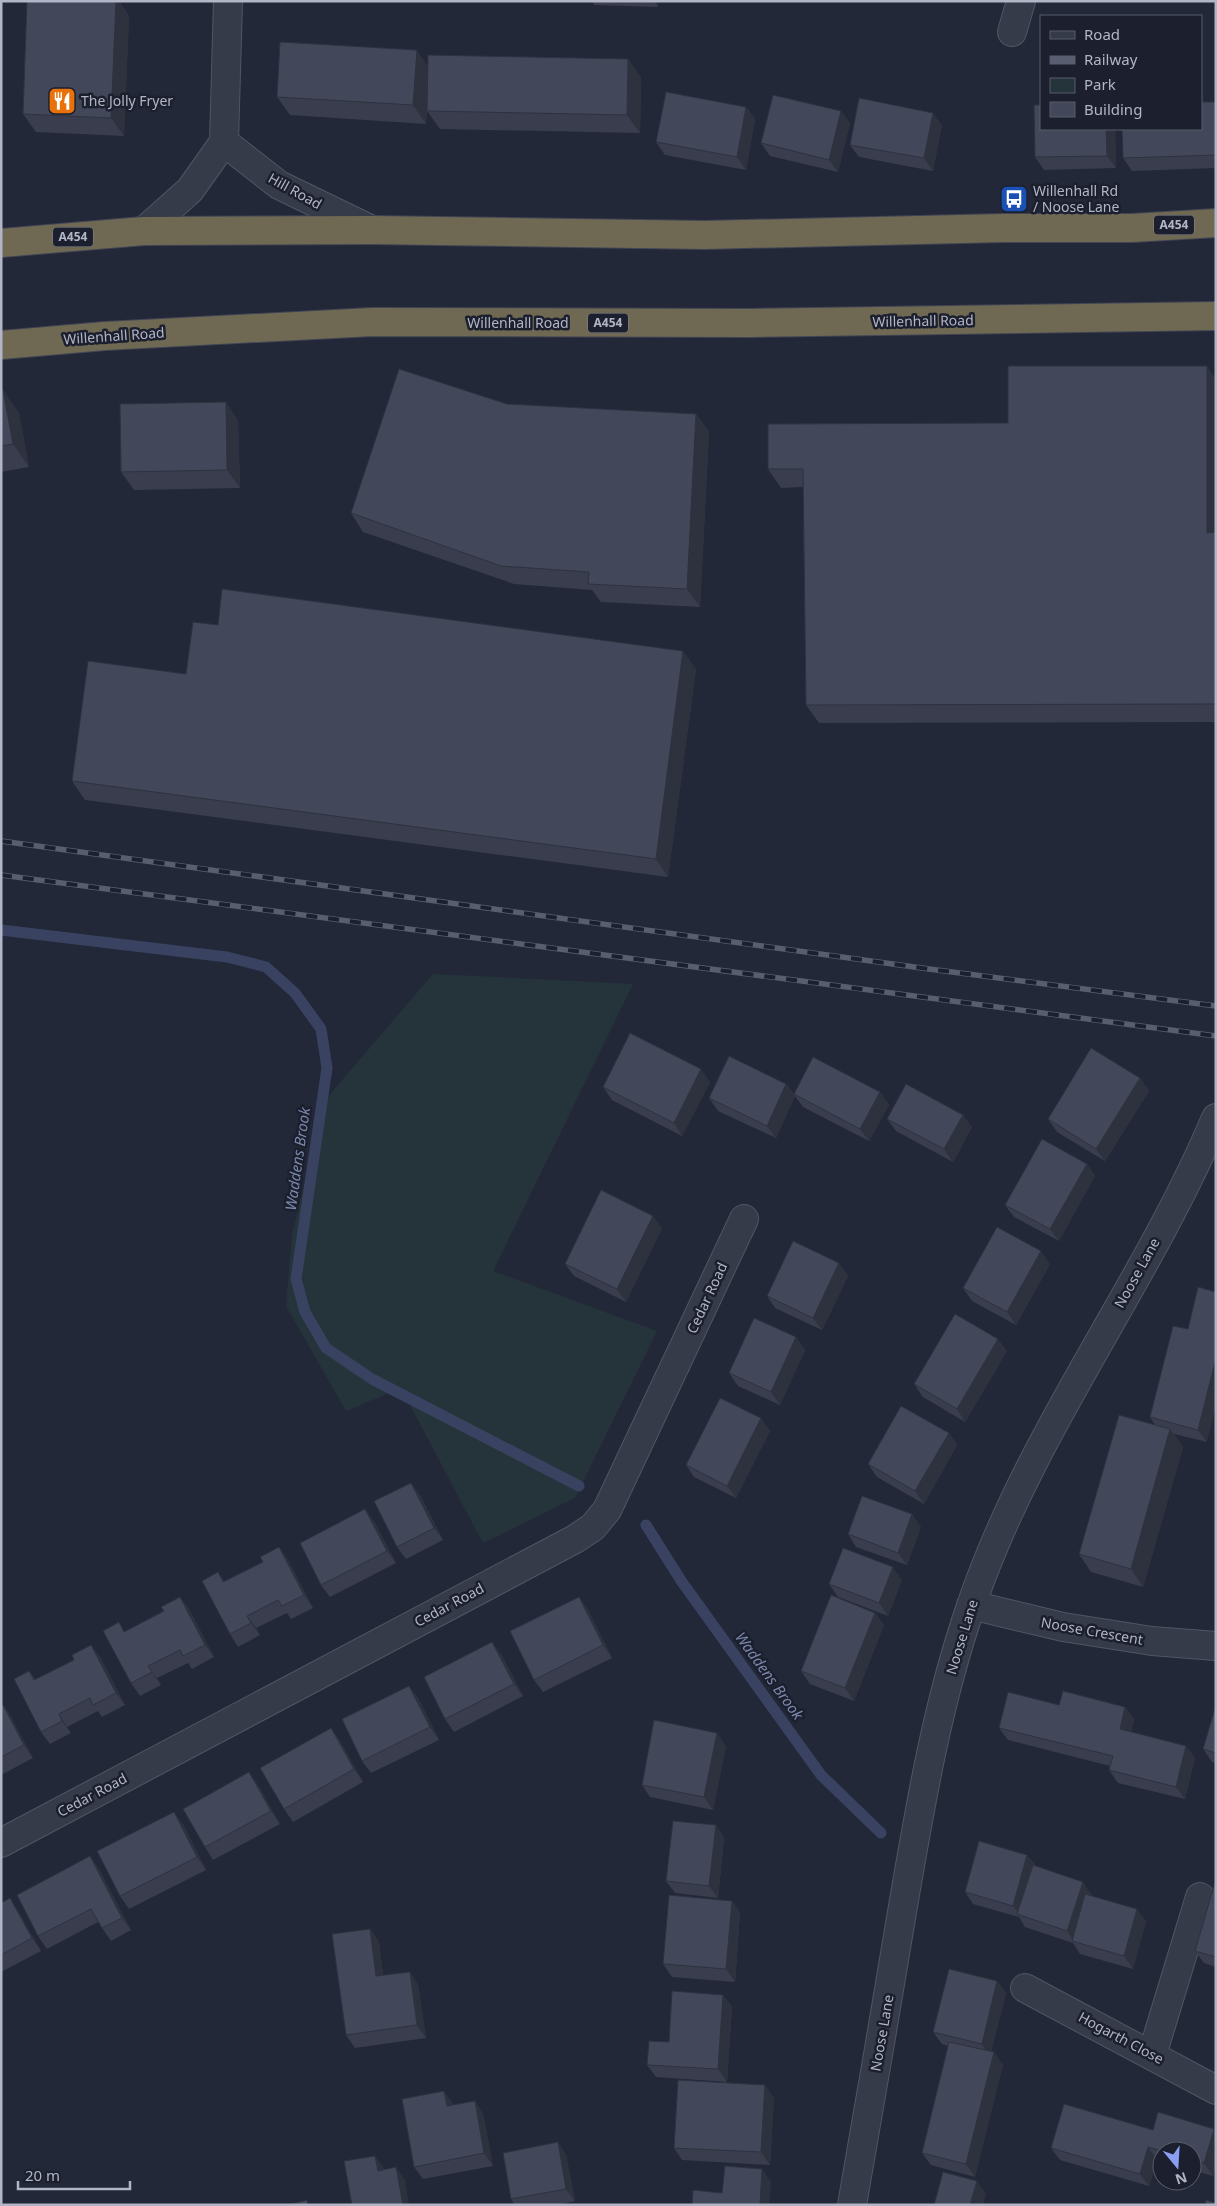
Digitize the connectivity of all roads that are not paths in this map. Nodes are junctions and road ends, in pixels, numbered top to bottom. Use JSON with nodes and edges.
{"nodes":[{"id":1,"x":228,"y":1,"type":"edge"},
{"id":2,"x":1020,"y":1,"type":"edge"},
{"id":3,"x":1012,"y":32,"type":"dead end"},
{"id":4,"x":224,"y":142,"type":"junction"},
{"id":5,"x":1216,"y":223,"type":"edge"},
{"id":6,"x":372,"y":230,"type":"junction"},
{"id":7,"x":144,"y":231,"type":"junction"},
{"id":8,"x":1,"y":243,"type":"edge"},
{"id":9,"x":1216,"y":316,"type":"edge"},
{"id":10,"x":1,"y":345,"type":"edge"},
{"id":11,"x":1216,"y":1118,"type":"edge"},
{"id":12,"x":744,"y":1219,"type":"dead end"},
{"id":13,"x":971,"y":1605,"type":"junction"},
{"id":14,"x":1216,"y":1646,"type":"edge"},
{"id":15,"x":1,"y":1843,"type":"edge"},
{"id":16,"x":1200,"y":1897,"type":"dead end"},
{"id":17,"x":1025,"y":1988,"type":"dead end"},
{"id":18,"x":1152,"y":2055,"type":"junction"},
{"id":19,"x":1216,"y":2090,"type":"edge"},
{"id":20,"x":852,"y":2205,"type":"edge"}],
"edges":[{"from":1,"to":4,"type":"street"},
{"from":2,"to":3,"type":"street"},
{"from":4,"to":6,"type":"street","name":"Hill Road"},
{"from":4,"to":7,"type":"street"},
{"from":5,"to":6,"type":"highway","number":"A454"},
{"from":6,"to":7,"type":"highway","number":"A454"},
{"from":7,"to":8,"type":"highway","number":"A454"},
{"from":9,"to":10,"type":"highway","name":"Willenhall Road","number":"A454"},
{"from":11,"to":13,"type":"street","name":"Noose Lane"},
{"from":12,"to":15,"type":"street","name":"Cedar Road"},
{"from":13,"to":14,"type":"street","name":"Noose Crescent"},
{"from":13,"to":20,"type":"street","name":"Noose Lane"},
{"from":16,"to":18,"type":"street"},
{"from":17,"to":18,"type":"street","name":"Hogarth Close"},
{"from":18,"to":19,"type":"street","name":"Hogarth Close"}]}
